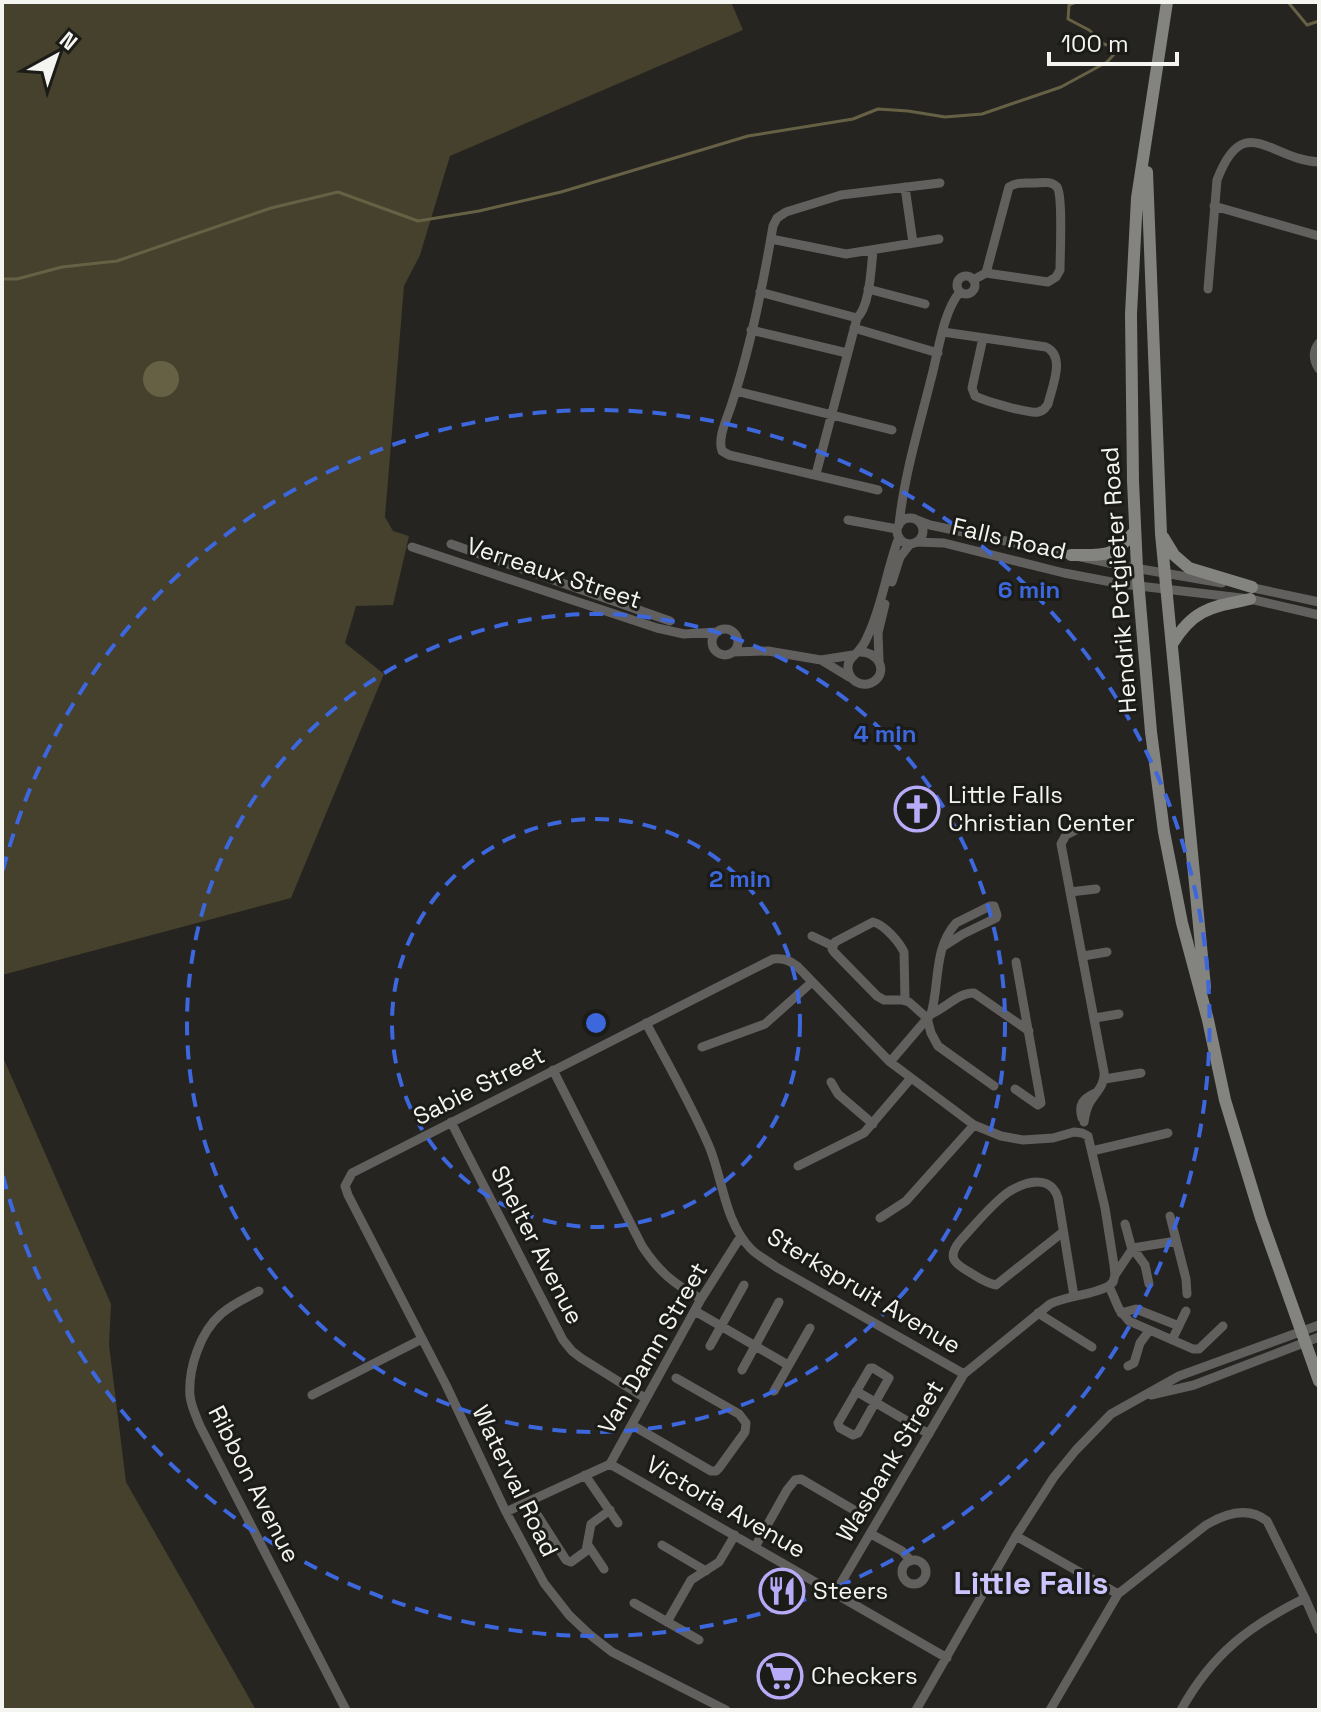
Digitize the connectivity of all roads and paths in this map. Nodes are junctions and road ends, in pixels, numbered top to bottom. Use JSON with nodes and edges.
{"nodes":[{"id":1,"x":1167,"y":2,"type":"edge"},
{"id":2,"x":1146,"y":133,"type":"junction"},
{"id":3,"x":1319,"y":162,"type":"edge"},
{"id":4,"x":940,"y":183,"type":"dead end"},
{"id":5,"x":905,"y":187,"type":"junction"},
{"id":6,"x":1214,"y":206,"type":"junction"},
{"id":7,"x":1319,"y":236,"type":"edge"},
{"id":8,"x":771,"y":239,"type":"junction"},
{"id":9,"x":939,"y":239,"type":"dead end"},
{"id":10,"x":913,"y":243,"type":"junction"},
{"id":11,"x":873,"y":251,"type":"junction"},
{"id":12,"x":986,"y":273,"type":"junction"},
{"id":13,"x":868,"y":289,"type":"junction"},
{"id":14,"x":1208,"y":289,"type":"dead end"},
{"id":15,"x":760,"y":292,"type":"junction"},
{"id":16,"x":925,"y":304,"type":"dead end"},
{"id":17,"x":855,"y":323,"type":"junction"},
{"id":18,"x":751,"y":330,"type":"junction"},
{"id":19,"x":943,"y":332,"type":"junction"},
{"id":20,"x":983,"y":338,"type":"junction"},
{"id":21,"x":1319,"y":343,"type":"edge"},
{"id":22,"x":847,"y":353,"type":"junction"},
{"id":23,"x":938,"y":353,"type":"junction"},
{"id":24,"x":1319,"y":369,"type":"edge"},
{"id":25,"x":736,"y":391,"type":"junction"},
{"id":26,"x":831,"y":415,"type":"junction"},
{"id":27,"x":892,"y":430,"type":"dead end"},
{"id":28,"x":816,"y":474,"type":"junction"},
{"id":29,"x":878,"y":490,"type":"dead end"},
{"id":30,"x":904,"y":493,"type":"junction"},
{"id":31,"x":915,"y":519,"type":"junction"},
{"id":32,"x":848,"y":520,"type":"dead end"},
{"id":33,"x":898,"y":530,"type":"junction"},
{"id":34,"x":1135,"y":531,"type":"junction"},
{"id":35,"x":1161,"y":534,"type":"junction"},
{"id":36,"x":992,"y":538,"type":"junction"},
{"id":37,"x":913,"y":543,"type":"junction"},
{"id":38,"x":451,"y":544,"type":"dead end"},
{"id":39,"x":412,"y":547,"type":"dead end"},
{"id":40,"x":989,"y":554,"type":"junction"},
{"id":41,"x":1071,"y":555,"type":"junction"},
{"id":42,"x":1137,"y":568,"type":"junction"},
{"id":43,"x":1165,"y":575,"type":"junction"},
{"id":44,"x":1139,"y":586,"type":"junction"},
{"id":45,"x":1167,"y":590,"type":"junction"},
{"id":46,"x":1251,"y":593,"type":"junction"},
{"id":47,"x":1319,"y":602,"type":"edge"},
{"id":48,"x":1319,"y":615,"type":"edge"},
{"id":49,"x":670,"y":621,"type":"dead end"},
{"id":50,"x":717,"y":632,"type":"junction"},
{"id":51,"x":684,"y":634,"type":"junction"},
{"id":52,"x":736,"y":635,"type":"junction"},
{"id":53,"x":1172,"y":644,"type":"junction"},
{"id":54,"x":714,"y":648,"type":"junction"},
{"id":55,"x":768,"y":651,"type":"junction"},
{"id":56,"x":733,"y":652,"type":"junction"},
{"id":57,"x":856,"y":653,"type":"junction"},
{"id":58,"x":821,"y":660,"type":"junction"},
{"id":59,"x":880,"y":663,"type":"junction"},
{"id":60,"x":851,"y":678,"type":"junction"},
{"id":61,"x":1084,"y":826,"type":"dead end"},
{"id":62,"x":1096,"y":889,"type":"dead end"},
{"id":63,"x":1070,"y":892,"type":"junction"},
{"id":64,"x":812,"y":936,"type":"dead end"},
{"id":65,"x":833,"y":946,"type":"junction"},
{"id":66,"x":944,"y":946,"type":"junction"},
{"id":67,"x":1107,"y":952,"type":"dead end"},
{"id":68,"x":1083,"y":956,"type":"junction"},
{"id":69,"x":1016,"y":962,"type":"dead end"},
{"id":70,"x":812,"y":982,"type":"junction"},
{"id":71,"x":905,"y":1000,"type":"junction"},
{"id":72,"x":1119,"y":1014,"type":"dead end"},
{"id":73,"x":929,"y":1016,"type":"junction"},
{"id":74,"x":1095,"y":1018,"type":"junction"},
{"id":75,"x":1208,"y":1020,"type":"junction"},
{"id":76,"x":646,"y":1023,"type":"junction"},
{"id":77,"x":1029,"y":1031,"type":"junction"},
{"id":78,"x":702,"y":1047,"type":"dead end"},
{"id":79,"x":890,"y":1062,"type":"junction"},
{"id":80,"x":553,"y":1070,"type":"junction"},
{"id":81,"x":1141,"y":1073,"type":"dead end"},
{"id":82,"x":911,"y":1078,"type":"junction"},
{"id":83,"x":1105,"y":1079,"type":"junction"},
{"id":84,"x":831,"y":1082,"type":"dead end"},
{"id":85,"x":994,"y":1086,"type":"dead end"},
{"id":86,"x":1015,"y":1089,"type":"dead end"},
{"id":87,"x":451,"y":1122,"type":"junction"},
{"id":88,"x":873,"y":1124,"type":"junction"},
{"id":89,"x":974,"y":1125,"type":"junction"},
{"id":90,"x":1080,"y":1133,"type":"junction"},
{"id":91,"x":1168,"y":1133,"type":"dead end"},
{"id":92,"x":1092,"y":1151,"type":"junction"},
{"id":93,"x":798,"y":1166,"type":"dead end"},
{"id":94,"x":348,"y":1195,"type":"joint"},
{"id":95,"x":1170,"y":1216,"type":"dead end"},
{"id":96,"x":880,"y":1218,"type":"dead end"},
{"id":97,"x":1125,"y":1224,"type":"dead end"},
{"id":98,"x":1063,"y":1232,"type":"junction"},
{"id":99,"x":741,"y":1236,"type":"junction"},
{"id":100,"x":1176,"y":1241,"type":"junction"},
{"id":101,"x":1133,"y":1248,"type":"junction"},
{"id":102,"x":1115,"y":1275,"type":"junction"},
{"id":103,"x":1149,"y":1284,"type":"dead end"},
{"id":104,"x":744,"y":1285,"type":"dead end"},
{"id":105,"x":1109,"y":1286,"type":"junction"},
{"id":106,"x":259,"y":1291,"type":"dead end"},
{"id":107,"x":1187,"y":1294,"type":"dead end"},
{"id":108,"x":1074,"y":1296,"type":"junction"},
{"id":109,"x":701,"y":1299,"type":"junction"},
{"id":110,"x":779,"y":1302,"type":"dead end"},
{"id":111,"x":695,"y":1311,"type":"junction"},
{"id":112,"x":1186,"y":1311,"type":"dead end"},
{"id":113,"x":1038,"y":1313,"type":"junction"},
{"id":114,"x":1121,"y":1313,"type":"junction"},
{"id":115,"x":1319,"y":1325,"type":"edge"},
{"id":116,"x":720,"y":1326,"type":"junction"},
{"id":117,"x":1179,"y":1326,"type":"junction"},
{"id":118,"x":1223,"y":1326,"type":"dead end"},
{"id":119,"x":810,"y":1328,"type":"dead end"},
{"id":120,"x":1149,"y":1331,"type":"junction"},
{"id":121,"x":1303,"y":1337,"type":"junction"},
{"id":122,"x":1319,"y":1337,"type":"edge"},
{"id":123,"x":422,"y":1339,"type":"junction"},
{"id":124,"x":1172,"y":1340,"type":"junction"},
{"id":125,"x":710,"y":1346,"type":"dead end"},
{"id":126,"x":755,"y":1347,"type":"junction"},
{"id":127,"x":1092,"y":1347,"type":"dead end"},
{"id":128,"x":788,"y":1365,"type":"junction"},
{"id":129,"x":1128,"y":1366,"type":"dead end"},
{"id":130,"x":742,"y":1370,"type":"dead end"},
{"id":131,"x":964,"y":1374,"type":"junction"},
{"id":132,"x":676,"y":1378,"type":"dead end"},
{"id":133,"x":1319,"y":1381,"type":"edge"},
{"id":134,"x":774,"y":1391,"type":"dead end"},
{"id":135,"x":856,"y":1391,"type":"junction"},
{"id":136,"x":312,"y":1395,"type":"dead end"},
{"id":137,"x":645,"y":1398,"type":"junction"},
{"id":138,"x":876,"y":1402,"type":"junction"},
{"id":139,"x":632,"y":1425,"type":"junction"},
{"id":140,"x":929,"y":1434,"type":"junction"},
{"id":141,"x":610,"y":1464,"type":"junction"},
{"id":142,"x":585,"y":1475,"type":"junction"},
{"id":143,"x":610,"y":1510,"type":"junction"},
{"id":144,"x":506,"y":1512,"type":"junction"},
{"id":145,"x":859,"y":1513,"type":"dead end"},
{"id":146,"x":538,"y":1516,"type":"dead end"},
{"id":147,"x":618,"y":1523,"type":"dead end"},
{"id":148,"x":871,"y":1534,"type":"junction"},
{"id":149,"x":735,"y":1535,"type":"junction"},
{"id":150,"x":1016,"y":1536,"type":"junction"},
{"id":151,"x":588,"y":1545,"type":"junction"},
{"id":152,"x":662,"y":1545,"type":"dead end"},
{"id":153,"x":755,"y":1547,"type":"junction"},
{"id":154,"x":911,"y":1561,"type":"dead end"},
{"id":155,"x":604,"y":1569,"type":"dead end"},
{"id":156,"x":706,"y":1571,"type":"junction"},
{"id":157,"x":835,"y":1593,"type":"junction"},
{"id":158,"x":1118,"y":1594,"type":"junction"},
{"id":159,"x":1305,"y":1598,"type":"junction"},
{"id":160,"x":634,"y":1603,"type":"dead end"},
{"id":161,"x":667,"y":1622,"type":"junction"},
{"id":162,"x":1319,"y":1630,"type":"edge"},
{"id":163,"x":699,"y":1640,"type":"dead end"},
{"id":164,"x":947,"y":1658,"type":"junction"},
{"id":165,"x":346,"y":1710,"type":"edge"},
{"id":166,"x":726,"y":1710,"type":"edge"},
{"id":167,"x":916,"y":1710,"type":"edge"},
{"id":168,"x":1050,"y":1710,"type":"edge"},
{"id":169,"x":1181,"y":1710,"type":"edge"}],
"edges":[{"from":1,"to":2,"type":"main road","name":"Hendrik Potgieter Road"},
{"from":2,"to":34,"type":"main road","name":"Hendrik Potgieter Road"},
{"from":2,"to":35,"type":"main road","name":"Hendrik Potgieter Road"},
{"from":3,"to":6,"type":"street"},
{"from":4,"to":5,"type":"street"},
{"from":5,"to":8,"type":"street"},
{"from":5,"to":10,"type":"street"},
{"from":6,"to":7,"type":"street"},
{"from":6,"to":14,"type":"street"},
{"from":8,"to":11,"type":"street"},
{"from":8,"to":15,"type":"street"},
{"from":9,"to":10,"type":"street"},
{"from":10,"to":11,"type":"street"},
{"from":11,"to":13,"type":"street"},
{"from":12,"to":12,"type":"street"},
{"from":12,"to":19,"type":"street"},
{"from":13,"to":16,"type":"street"},
{"from":13,"to":17,"type":"street"},
{"from":15,"to":17,"type":"street"},
{"from":15,"to":18,"type":"street"},
{"from":17,"to":22,"type":"street"},
{"from":17,"to":23,"type":"street"},
{"from":18,"to":22,"type":"street"},
{"from":18,"to":25,"type":"street"},
{"from":19,"to":20,"type":"street"},
{"from":19,"to":23,"type":"street"},
{"from":20,"to":20,"type":"street"},
{"from":21,"to":24,"type":"street"},
{"from":22,"to":26,"type":"street"},
{"from":23,"to":30,"type":"street"},
{"from":25,"to":26,"type":"street"},
{"from":25,"to":28,"type":"street"},
{"from":26,"to":27,"type":"street"},
{"from":26,"to":28,"type":"street"},
{"from":28,"to":29,"type":"street"},
{"from":30,"to":31,"type":"street"},
{"from":30,"to":33,"type":"street"},
{"from":31,"to":33,"type":"street"},
{"from":31,"to":36,"type":"street","name":"Falls Road"},
{"from":31,"to":37,"type":"street"},
{"from":32,"to":33,"type":"street"},
{"from":33,"to":37,"type":"street"},
{"from":33,"to":57,"type":"street"},
{"from":34,"to":41,"type":"main road"},
{"from":34,"to":42,"type":"main road","name":"Hendrik Potgieter Road"},
{"from":35,"to":43,"type":"main road","name":"Hendrik Potgieter Road"},
{"from":35,"to":46,"type":"main road"},
{"from":36,"to":40,"type":"street"},
{"from":36,"to":41,"type":"street","name":"Falls Road"},
{"from":37,"to":40,"type":"street","name":"Falls Road"},
{"from":37,"to":59,"type":"street"},
{"from":38,"to":49,"type":"street"},
{"from":39,"to":51,"type":"street","name":"Verreaux Street"},
{"from":40,"to":44,"type":"street","name":"Falls Road"},
{"from":41,"to":42,"type":"street","name":"Falls Road"},
{"from":42,"to":43,"type":"street","name":"Falls Road"},
{"from":42,"to":44,"type":"main road","name":"Hendrik Potgieter Road"},
{"from":43,"to":45,"type":"main road","name":"Hendrik Potgieter Road"},
{"from":43,"to":46,"type":"street","name":"Falls Road"},
{"from":44,"to":45,"type":"street","name":"Falls Road"},
{"from":44,"to":75,"type":"main road","name":"Hendrik Potgieter Road"},
{"from":45,"to":46,"type":"street","name":"Falls Road"},
{"from":45,"to":53,"type":"main road","name":"Hendrik Potgieter Road"},
{"from":46,"to":47,"type":"street"},
{"from":46,"to":48,"type":"street"},
{"from":46,"to":53,"type":"main road"},
{"from":50,"to":51,"type":"street","name":"Verreaux Street"},
{"from":50,"to":52,"type":"street"},
{"from":50,"to":54,"type":"street"},
{"from":51,"to":54,"type":"street","name":"Verreaux Street"},
{"from":52,"to":55,"type":"street"},
{"from":52,"to":56,"type":"street"},
{"from":53,"to":75,"type":"main road","name":"Hendrik Potgieter Road"},
{"from":54,"to":56,"type":"street"},
{"from":55,"to":56,"type":"street"},
{"from":55,"to":58,"type":"street"},
{"from":57,"to":58,"type":"street"},
{"from":57,"to":59,"type":"street"},
{"from":57,"to":60,"type":"street"},
{"from":58,"to":60,"type":"street"},
{"from":59,"to":60,"type":"street"},
{"from":61,"to":63,"type":"street"},
{"from":62,"to":63,"type":"street"},
{"from":63,"to":68,"type":"street"},
{"from":64,"to":65,"type":"street"},
{"from":65,"to":71,"type":"street"},
{"from":65,"to":71,"type":"street"},
{"from":66,"to":66,"type":"street"},
{"from":66,"to":73,"type":"street"},
{"from":67,"to":68,"type":"street"},
{"from":68,"to":74,"type":"street"},
{"from":69,"to":77,"type":"street"},
{"from":70,"to":76,"type":"street","name":"Sabie Street"},
{"from":70,"to":78,"type":"street"},
{"from":70,"to":79,"type":"street","name":"Sabie Street"},
{"from":71,"to":73,"type":"street"},
{"from":72,"to":74,"type":"street"},
{"from":73,"to":77,"type":"street"},
{"from":73,"to":79,"type":"street"},
{"from":73,"to":85,"type":"street"},
{"from":74,"to":83,"type":"street"},
{"from":75,"to":121,"type":"main road","name":"Hendrik Potgieter Road"},
{"from":76,"to":80,"type":"street","name":"Sabie Street"},
{"from":76,"to":99,"type":"street","name":"Sterkspruit Avenue"},
{"from":77,"to":86,"type":"street"},
{"from":79,"to":82,"type":"street","name":"Sabie Street"},
{"from":80,"to":87,"type":"street","name":"Sabie Street"},
{"from":80,"to":109,"type":"street"},
{"from":81,"to":83,"type":"street"},
{"from":82,"to":88,"type":"street"},
{"from":82,"to":89,"type":"street","name":"Sabie Street"},
{"from":83,"to":90,"type":"street"},
{"from":84,"to":88,"type":"street"},
{"from":87,"to":94,"type":"street","name":"Sabie Street"},
{"from":87,"to":137,"type":"street","name":"Shelter Avenue"},
{"from":88,"to":93,"type":"street"},
{"from":89,"to":90,"type":"street","name":"Sabie Street"},
{"from":89,"to":96,"type":"street"},
{"from":90,"to":92,"type":"street"},
{"from":91,"to":92,"type":"street"},
{"from":92,"to":102,"type":"street"},
{"from":94,"to":123,"type":"street","name":"Waterval Road"},
{"from":95,"to":100,"type":"street"},
{"from":97,"to":101,"type":"street"},
{"from":98,"to":98,"type":"street"},
{"from":98,"to":108,"type":"street"},
{"from":99,"to":109,"type":"street","name":"Van Damn Street"},
{"from":99,"to":131,"type":"street","name":"Sterkspruit Avenue"},
{"from":100,"to":101,"type":"street"},
{"from":100,"to":107,"type":"street"},
{"from":101,"to":102,"type":"street"},
{"from":101,"to":103,"type":"street"},
{"from":102,"to":105,"type":"street"},
{"from":104,"to":116,"type":"street"},
{"from":105,"to":108,"type":"street","name":"Wasbank Street"},
{"from":105,"to":114,"type":"street"},
{"from":106,"to":165,"type":"street","name":"Ribbon Avenue"},
{"from":108,"to":113,"type":"street","name":"Wasbank Street"},
{"from":109,"to":111,"type":"street","name":"Van Damn Street"},
{"from":110,"to":126,"type":"street"},
{"from":111,"to":116,"type":"street"},
{"from":111,"to":137,"type":"street","name":"Van Damn Street"},
{"from":112,"to":117,"type":"street"},
{"from":113,"to":127,"type":"street"},
{"from":113,"to":131,"type":"street","name":"Wasbank Street"},
{"from":114,"to":117,"type":"street"},
{"from":114,"to":120,"type":"street"},
{"from":115,"to":121,"type":"street"},
{"from":116,"to":125,"type":"street"},
{"from":116,"to":126,"type":"street"},
{"from":117,"to":124,"type":"street"},
{"from":118,"to":124,"type":"street"},
{"from":119,"to":128,"type":"street"},
{"from":120,"to":124,"type":"street"},
{"from":120,"to":129,"type":"street"},
{"from":121,"to":122,"type":"street"},
{"from":121,"to":133,"type":"main road","name":"Hendrik Potgieter Road"},
{"from":121,"to":150,"type":"street"},
{"from":123,"to":136,"type":"street"},
{"from":123,"to":144,"type":"street","name":"Waterval Road"},
{"from":126,"to":128,"type":"street"},
{"from":126,"to":130,"type":"street"},
{"from":128,"to":134,"type":"street"},
{"from":131,"to":140,"type":"street","name":"Wasbank Street"},
{"from":132,"to":139,"type":"street"},
{"from":135,"to":138,"type":"street"},
{"from":135,"to":138,"type":"street"},
{"from":135,"to":138,"type":"street"},
{"from":137,"to":139,"type":"street","name":"Van Damn Street"},
{"from":138,"to":140,"type":"street"},
{"from":139,"to":141,"type":"street","name":"Van Damn Street"},
{"from":140,"to":148,"type":"street","name":"Wasbank Street"},
{"from":141,"to":142,"type":"street","name":"Van Damn Street"},
{"from":141,"to":149,"type":"street","name":"Victoria Avenue"},
{"from":142,"to":143,"type":"street"},
{"from":142,"to":144,"type":"street","name":"Van Damn Street"},
{"from":143,"to":147,"type":"street"},
{"from":143,"to":151,"type":"street"},
{"from":144,"to":166,"type":"street","name":"Waterval Road"},
{"from":145,"to":153,"type":"street"},
{"from":146,"to":151,"type":"street"},
{"from":148,"to":154,"type":"street"},
{"from":148,"to":157,"type":"street","name":"Wasbank Street"},
{"from":149,"to":153,"type":"street","name":"Victoria Avenue"},
{"from":149,"to":156,"type":"street"},
{"from":150,"to":158,"type":"street"},
{"from":150,"to":164,"type":"street"},
{"from":151,"to":155,"type":"street"},
{"from":152,"to":156,"type":"street"},
{"from":153,"to":157,"type":"street","name":"Victoria Avenue"},
{"from":156,"to":161,"type":"street"},
{"from":157,"to":164,"type":"street","name":"Victoria Avenue"},
{"from":158,"to":159,"type":"street"},
{"from":158,"to":168,"type":"street"},
{"from":159,"to":162,"type":"street"},
{"from":159,"to":169,"type":"street"},
{"from":160,"to":161,"type":"street"},
{"from":161,"to":163,"type":"street"},
{"from":164,"to":167,"type":"street"}]}
